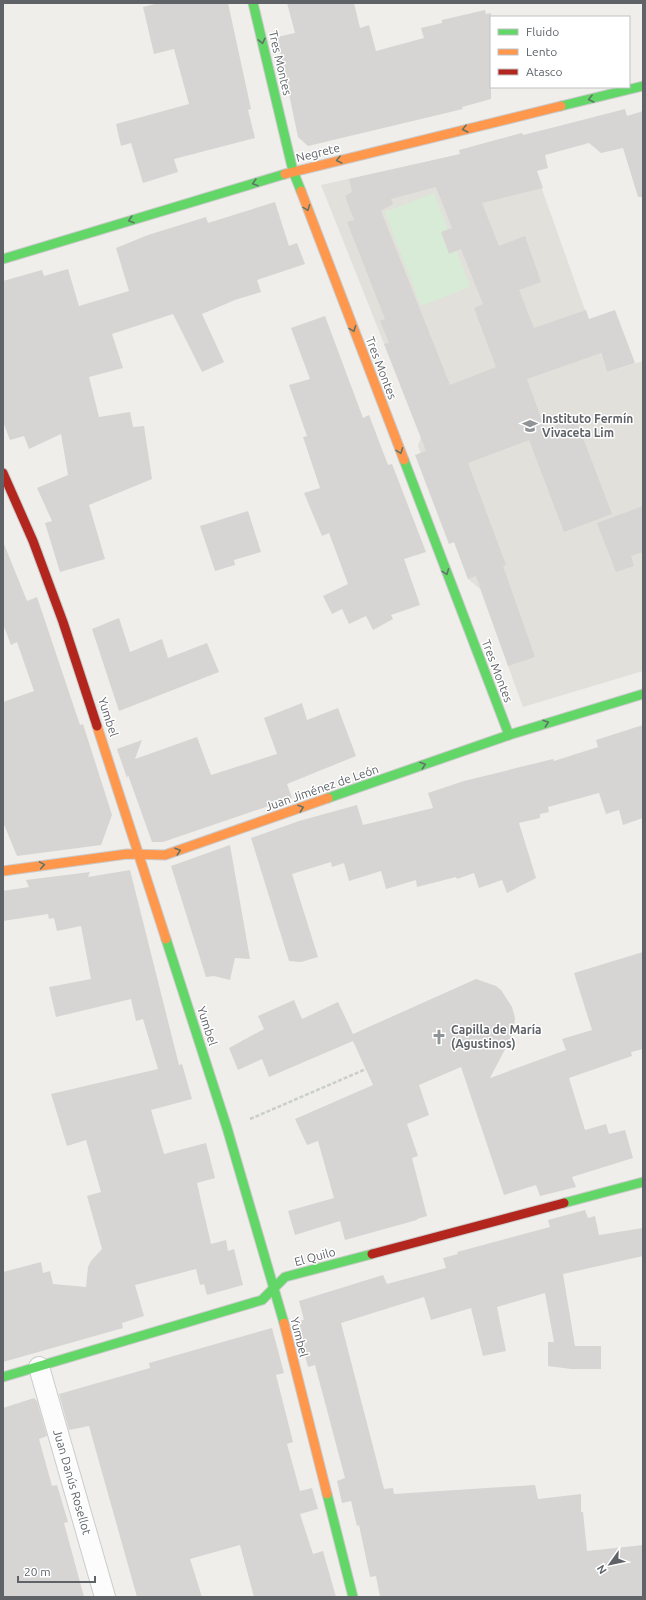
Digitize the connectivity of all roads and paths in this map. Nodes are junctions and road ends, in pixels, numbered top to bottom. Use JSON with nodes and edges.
{"nodes":[{"id":1,"x":253,"y":3,"type":"edge"},
{"id":2,"x":643,"y":86,"type":"edge"},
{"id":3,"x":293,"y":171,"type":"junction"},
{"id":4,"x":3,"y":259,"type":"edge"},
{"id":5,"x":3,"y":473,"type":"edge"},
{"id":6,"x":643,"y":694,"type":"edge"},
{"id":7,"x":509,"y":735,"type":"junction"},
{"id":8,"x":140,"y":856,"type":"junction"},
{"id":9,"x":3,"y":871,"type":"edge"},
{"id":10,"x":366,"y":1070,"type":"dead end"},
{"id":11,"x":227,"y":1128,"type":"junction"},
{"id":12,"x":643,"y":1182,"type":"edge"},
{"id":13,"x":274,"y":1288,"type":"junction"},
{"id":14,"x":39,"y":1367,"type":"junction"},
{"id":15,"x":3,"y":1377,"type":"edge"},
{"id":16,"x":105,"y":1597,"type":"edge"},
{"id":17,"x":353,"y":1597,"type":"edge"}],
"edges":[{"from":1,"to":3,"type":"street","name":"Tres Montes","one_way":true},
{"from":2,"to":3,"type":"street","name":"Negrete","one_way":true},
{"from":3,"to":4,"type":"street","name":"Negrete","one_way":true},
{"from":3,"to":7,"type":"street","name":"Tres Montes","one_way":true},
{"from":5,"to":8,"type":"street","name":"Yumbel"},
{"from":7,"to":6,"type":"street","name":"Juan Jiménez de León","one_way":true},
{"from":8,"to":7,"type":"street","name":"Juan Jiménez de León","one_way":true},
{"from":9,"to":8,"type":"street","name":"Juan Jiménez de León","one_way":true},
{"from":8,"to":11,"type":"street","name":"Yumbel"},
{"from":10,"to":11,"type":"path"},
{"from":11,"to":13,"type":"street","name":"Yumbel"},
{"from":12,"to":13,"type":"street","name":"El Quilo"},
{"from":13,"to":14,"type":"street","name":"El Quilo"},
{"from":13,"to":17,"type":"street","name":"Yumbel"},
{"from":14,"to":15,"type":"street","name":"El Quilo"},
{"from":14,"to":16,"type":"street","name":"Juan Danús Rosellot"}]}
